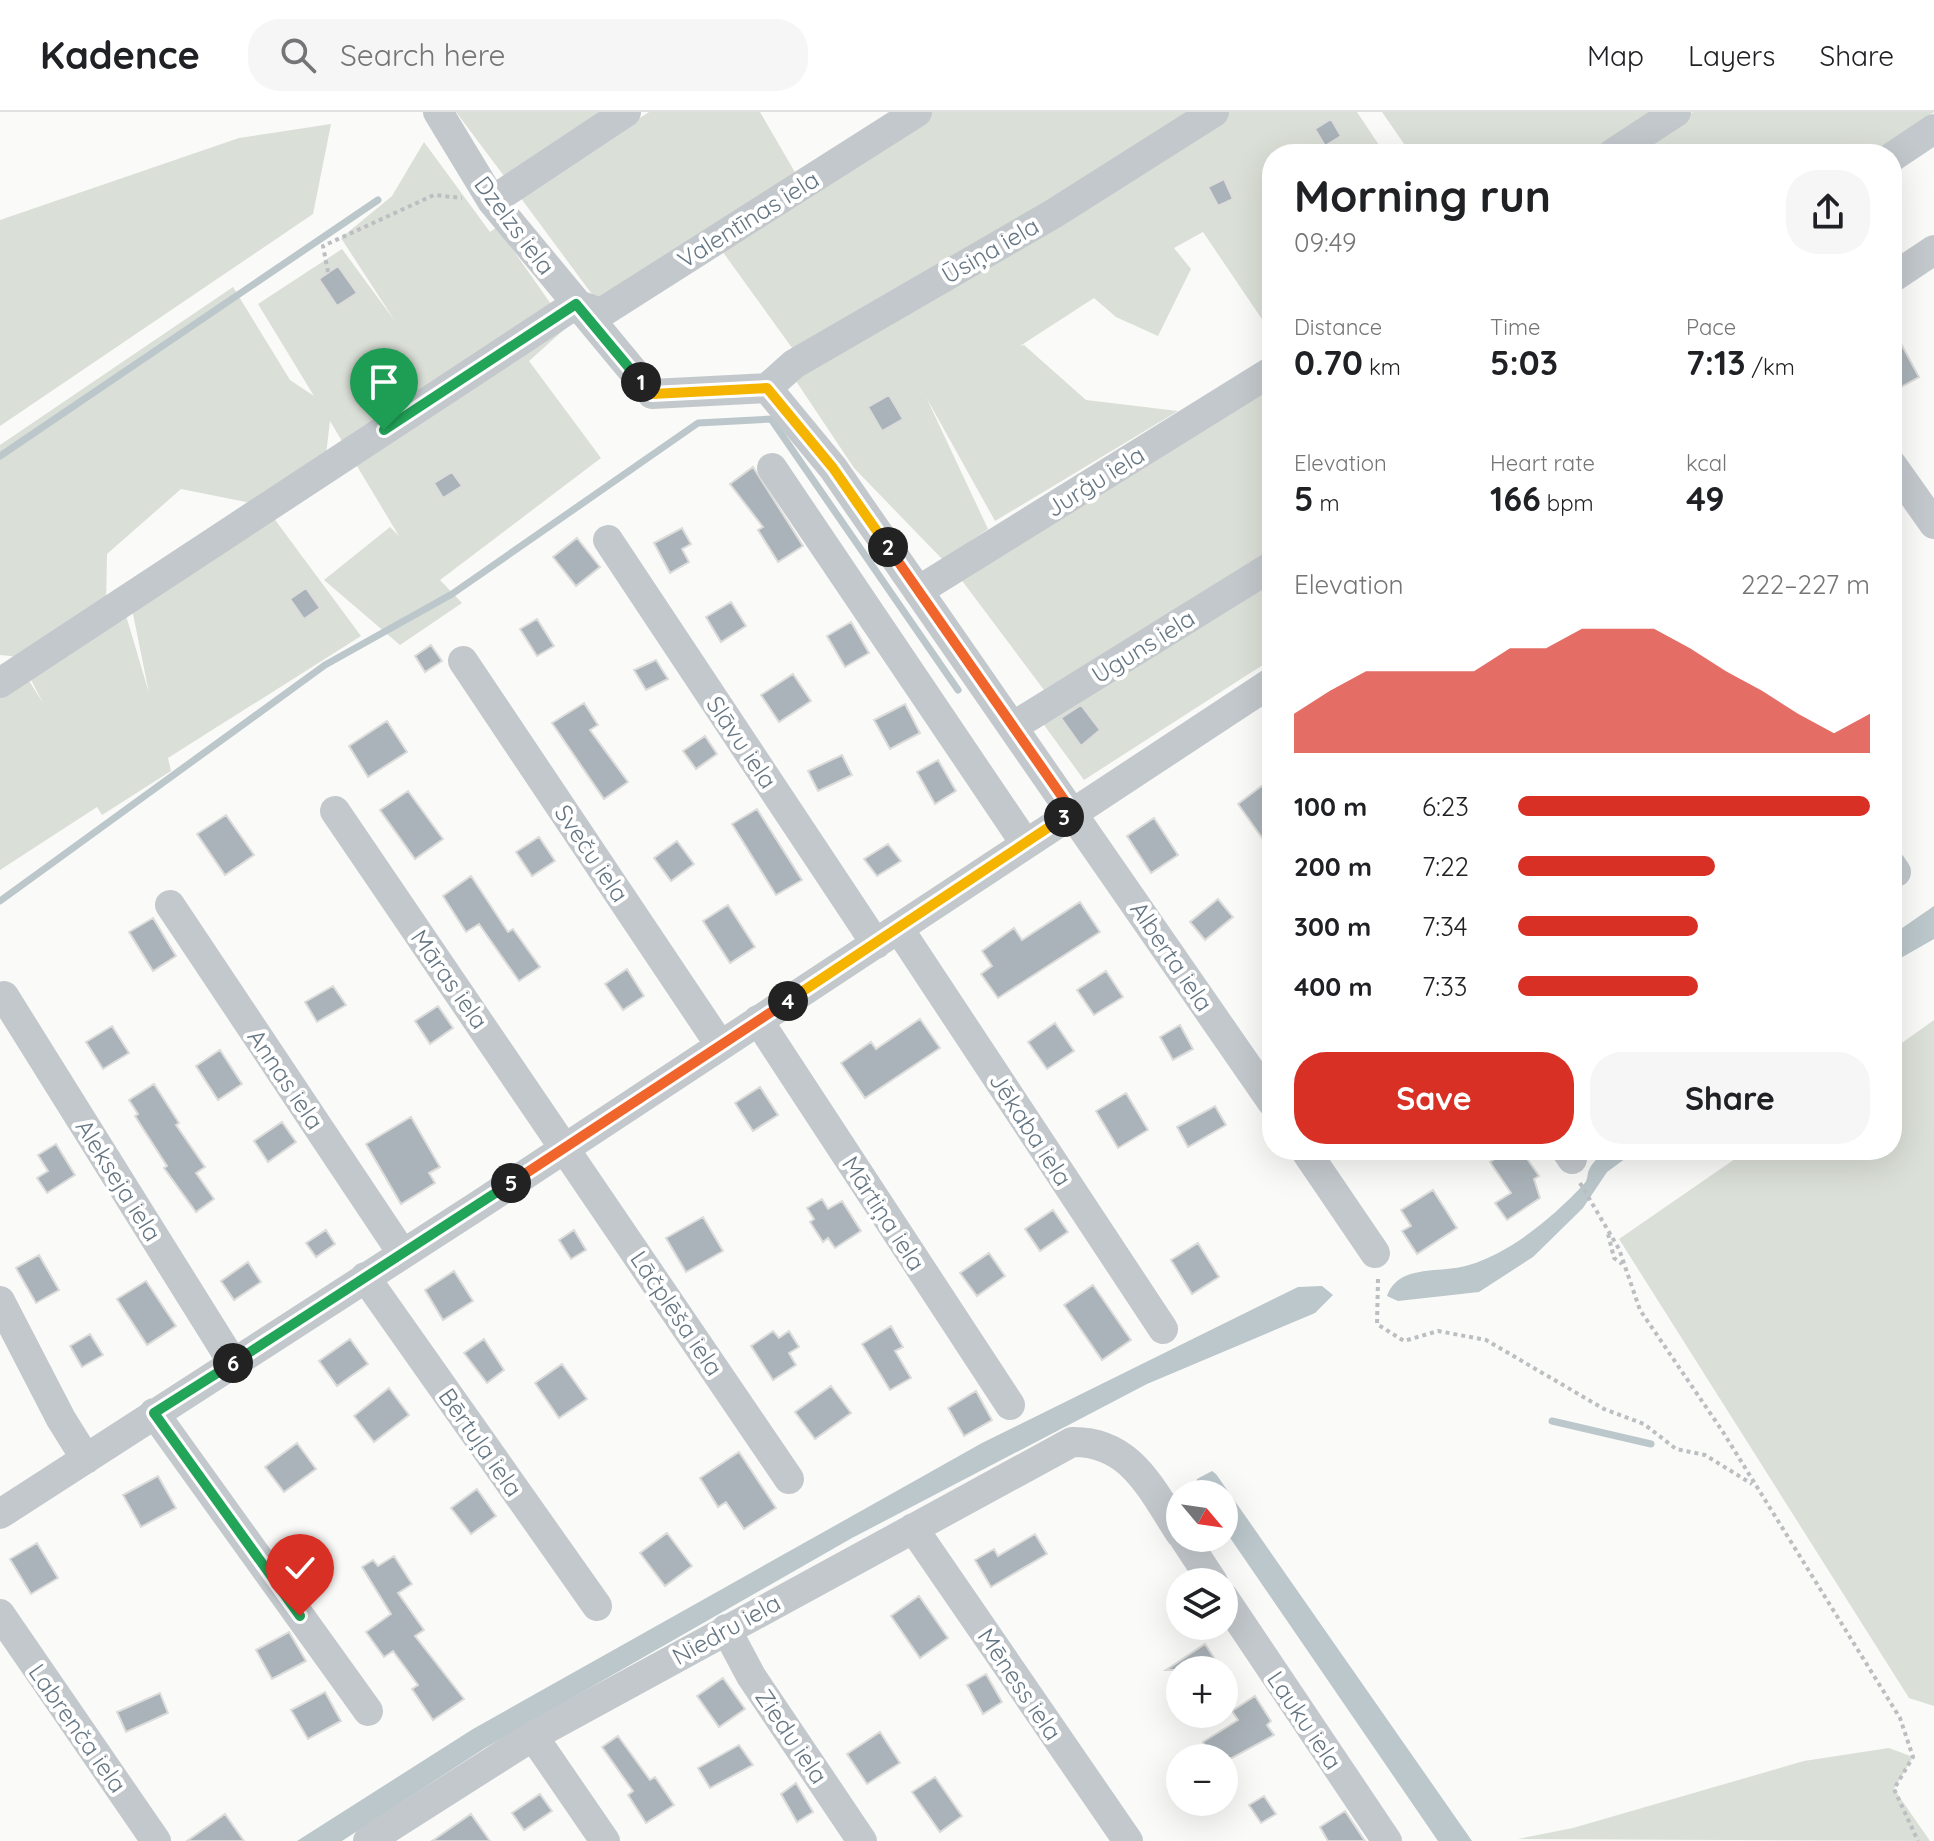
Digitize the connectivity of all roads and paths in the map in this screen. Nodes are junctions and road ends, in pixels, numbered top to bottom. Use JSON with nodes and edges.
{"nodes":[{"id":1,"x":438,"y":112,"type":"edge"},
{"id":2,"x":626,"y":112,"type":"edge"},
{"id":3,"x":917,"y":112,"type":"edge"},
{"id":4,"x":1214,"y":112,"type":"edge"},
{"id":5,"x":1676,"y":112,"type":"edge"},
{"id":6,"x":1934,"y":129,"type":"edge"},
{"id":7,"x":1627,"y":144,"type":"edge"},
{"id":8,"x":1902,"y":150,"type":"edge"},
{"id":9,"x":492,"y":201,"type":"junction"},
{"id":10,"x":1934,"y":250,"type":"edge"},
{"id":11,"x":1902,"y":271,"type":"edge"},
{"id":12,"x":328,"y":272,"type":"dead end"},
{"id":13,"x":576,"y":304,"type":"junction"},
{"id":14,"x":1262,"y":377,"type":"edge"},
{"id":15,"x":767,"y":388,"type":"junction"},
{"id":16,"x":772,"y":468,"type":"dead end"},
{"id":17,"x":1902,"y":479,"type":"edge"},
{"id":18,"x":1934,"y":524,"type":"edge"},
{"id":19,"x":608,"y":540,"type":"dead end"},
{"id":20,"x":1262,"y":572,"type":"edge"},
{"id":21,"x":918,"y":591,"type":"junction"},
{"id":22,"x":463,"y":661,"type":"dead end"},
{"id":23,"x":0,"y":683,"type":"edge"},
{"id":24,"x":1262,"y":697,"type":"edge"},
{"id":25,"x":1014,"y":726,"type":"junction"},
{"id":26,"x":335,"y":811,"type":"dead end"},
{"id":27,"x":1072,"y":811,"type":"junction"},
{"id":28,"x":1025,"y":843,"type":"junction"},
{"id":29,"x":170,"y":905,"type":"dead end"},
{"id":30,"x":888,"y":936,"type":"junction"},
{"id":31,"x":4,"y":996,"type":"dead end"},
{"id":32,"x":758,"y":1020,"type":"junction"},
{"id":33,"x":720,"y":1045,"type":"junction"},
{"id":34,"x":1262,"y":1087,"type":"edge"},
{"id":35,"x":566,"y":1147,"type":"junction"},
{"id":36,"x":1312,"y":1160,"type":"edge"},
{"id":37,"x":1572,"y":1163,"type":"edge"},
{"id":38,"x":402,"y":1253,"type":"junction"},
{"id":39,"x":1375,"y":1253,"type":"joint"},
{"id":40,"x":365,"y":1277,"type":"junction"},
{"id":41,"x":0,"y":1301,"type":"edge"},
{"id":42,"x":1163,"y":1329,"type":"dead end"},
{"id":43,"x":233,"y":1363,"type":"junction"},
{"id":44,"x":1010,"y":1405,"type":"dead end"},
{"id":45,"x":154,"y":1413,"type":"junction"},
{"id":46,"x":86,"y":1459,"type":"junction"},
{"id":47,"x":789,"y":1479,"type":"dead end"},
{"id":48,"x":1754,"y":1486,"type":"junction"},
{"id":49,"x":0,"y":1514,"type":"edge"},
{"id":50,"x":1166,"y":1514,"type":"edge"},
{"id":51,"x":913,"y":1528,"type":"junction"},
{"id":52,"x":597,"y":1606,"type":"dead end"},
{"id":53,"x":0,"y":1614,"type":"edge"},
{"id":54,"x":1238,"y":1619,"type":"edge"},
{"id":55,"x":726,"y":1629,"type":"junction"},
{"id":56,"x":368,"y":1711,"type":"dead end"},
{"id":57,"x":533,"y":1736,"type":"junction"},
{"id":58,"x":156,"y":1841,"type":"edge"},
{"id":59,"x":368,"y":1841,"type":"edge"},
{"id":60,"x":605,"y":1841,"type":"edge"},
{"id":61,"x":862,"y":1841,"type":"edge"},
{"id":62,"x":1128,"y":1841,"type":"edge"},
{"id":63,"x":1387,"y":1841,"type":"edge"},
{"id":64,"x":1918,"y":1841,"type":"edge"}],
"edges":[{"from":1,"to":9,"type":"street","name":"Dzelzs iela"},
{"from":2,"to":9,"type":"street"},
{"from":3,"to":13,"type":"street","name":"Valentīnas iela"},
{"from":4,"to":15,"type":"street","name":"Ūsiņa iela"},
{"from":5,"to":7,"type":"street"},
{"from":6,"to":8,"type":"street"},
{"from":9,"to":12,"type":"path"},
{"from":9,"to":13,"type":"street","name":"Dzelzs iela"},
{"from":10,"to":11,"type":"street"},
{"from":13,"to":15,"type":"street","name":"Dzelzs iela"},
{"from":13,"to":23,"type":"street"},
{"from":14,"to":21,"type":"street","name":"Jurģu iela"},
{"from":15,"to":21,"type":"street"},
{"from":16,"to":28,"type":"street"},
{"from":17,"to":18,"type":"street"},
{"from":19,"to":30,"type":"street","name":"Slāvu iela"},
{"from":20,"to":25,"type":"street","name":"Uguns iela"},
{"from":21,"to":25,"type":"street"},
{"from":22,"to":33,"type":"street","name":"Sveču iela"},
{"from":24,"to":27,"type":"street"},
{"from":25,"to":27,"type":"street"},
{"from":26,"to":35,"type":"street","name":"Māras iela"},
{"from":27,"to":28,"type":"street"},
{"from":27,"to":34,"type":"street","name":"Alberta iela"},
{"from":28,"to":30,"type":"street"},
{"from":29,"to":38,"type":"street","name":"Annas iela"},
{"from":30,"to":32,"type":"street"},
{"from":30,"to":42,"type":"street","name":"Jēkaba iela"},
{"from":31,"to":43,"type":"street","name":"Alekseja iela"},
{"from":32,"to":33,"type":"street"},
{"from":32,"to":44,"type":"street","name":"Mārtiņa iela"},
{"from":33,"to":35,"type":"street"},
{"from":35,"to":38,"type":"street"},
{"from":35,"to":47,"type":"street","name":"Lāčplēša iela"},
{"from":36,"to":39,"type":"street"},
{"from":37,"to":48,"type":"path"},
{"from":38,"to":40,"type":"street"},
{"from":39,"to":48,"type":"path"},
{"from":40,"to":43,"type":"street"},
{"from":40,"to":52,"type":"street","name":"Bērtuļa iela"},
{"from":41,"to":46,"type":"street"},
{"from":43,"to":45,"type":"street"},
{"from":45,"to":46,"type":"street"},
{"from":45,"to":56,"type":"street"},
{"from":46,"to":49,"type":"street"},
{"from":48,"to":64,"type":"path"},
{"from":50,"to":51,"type":"street","name":"Niedru iela"},
{"from":51,"to":55,"type":"street","name":"Niedru iela"},
{"from":51,"to":62,"type":"street","name":"Mēness iela"},
{"from":53,"to":58,"type":"street","name":"Labrenča iela"},
{"from":54,"to":63,"type":"street","name":"Lauku iela"},
{"from":55,"to":57,"type":"street","name":"Niedru iela"},
{"from":55,"to":61,"type":"street","name":"Ziedu iela"},
{"from":57,"to":59,"type":"street","name":"Niedru iela"},
{"from":57,"to":60,"type":"street"}]}
